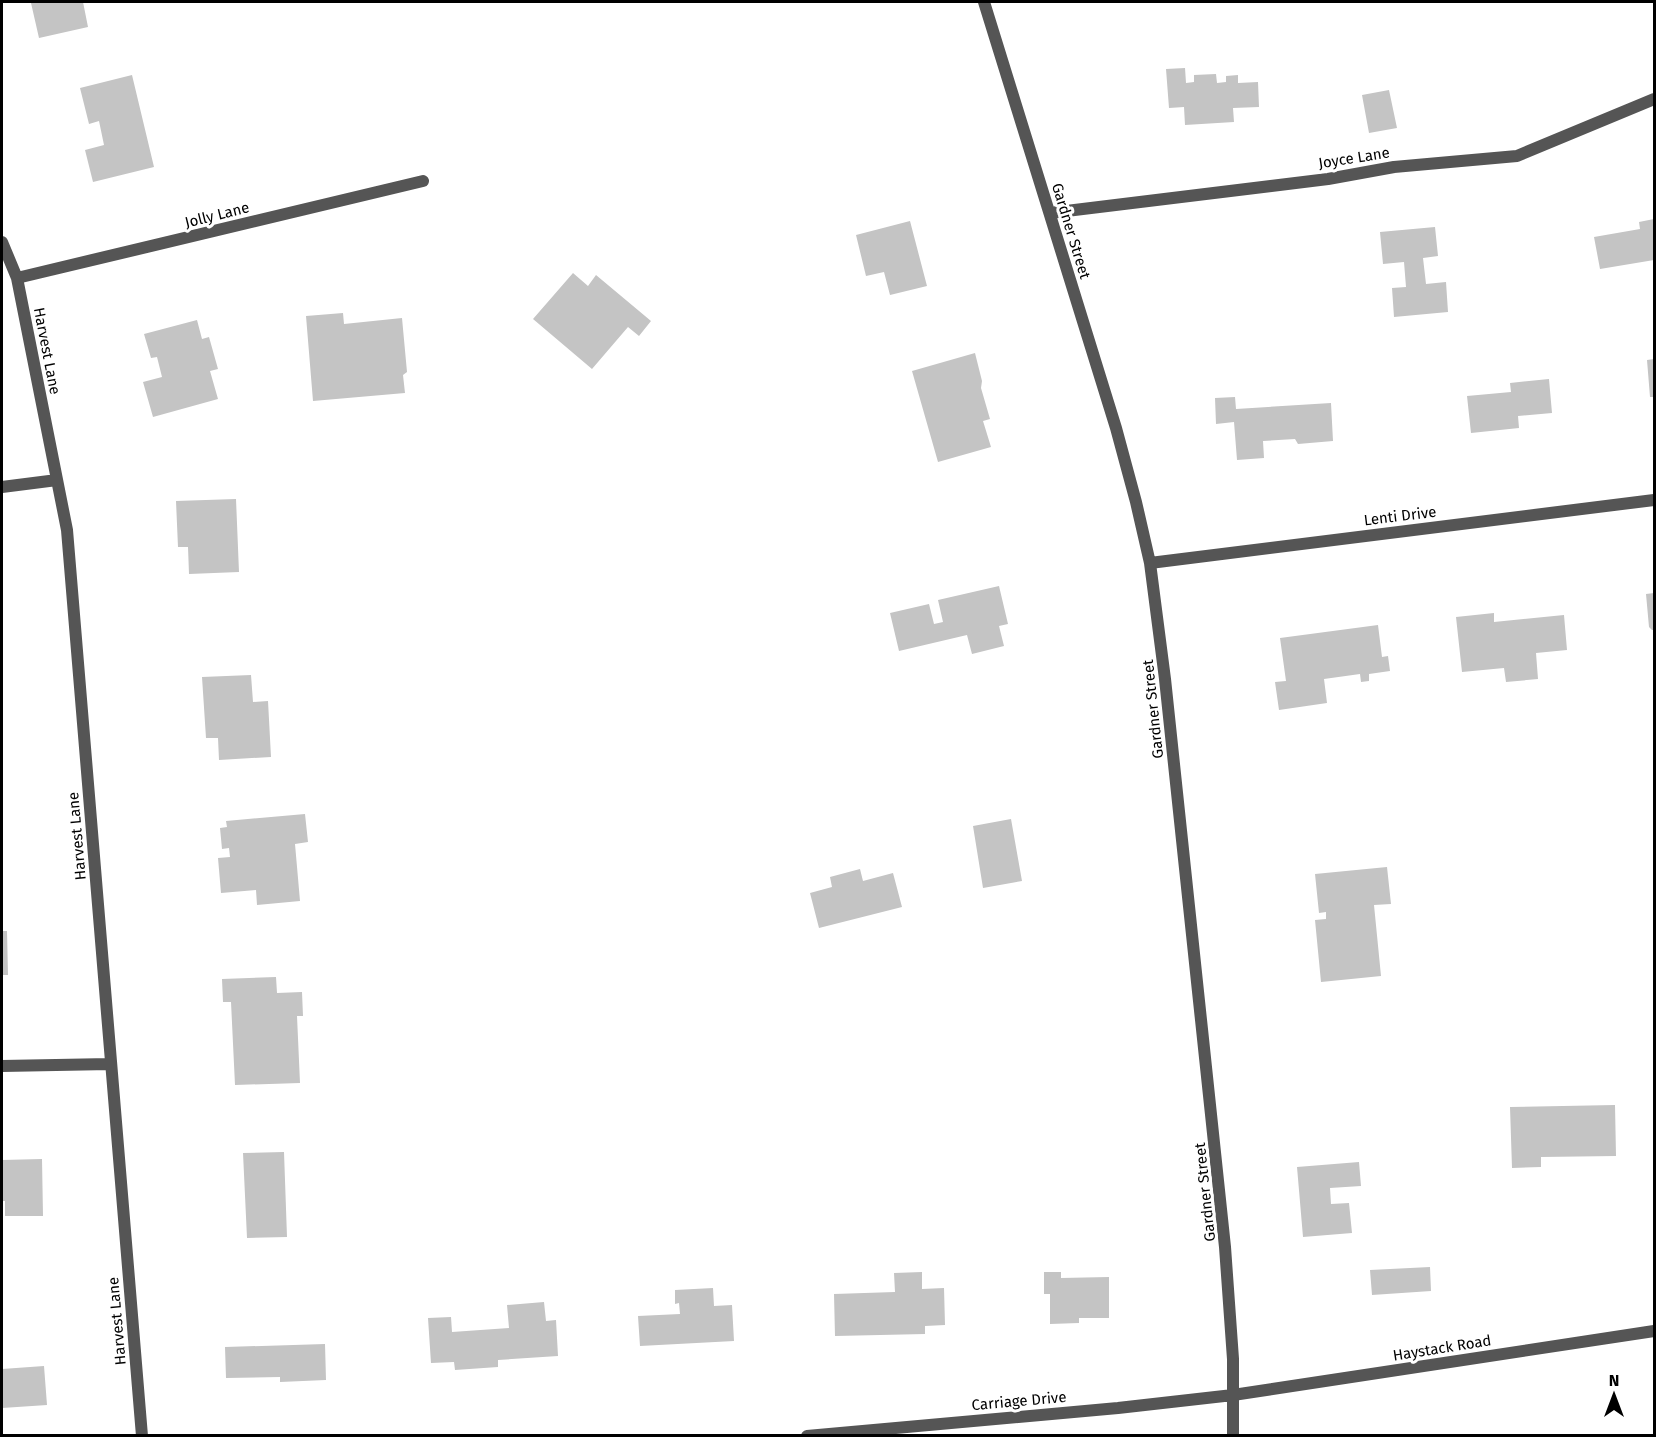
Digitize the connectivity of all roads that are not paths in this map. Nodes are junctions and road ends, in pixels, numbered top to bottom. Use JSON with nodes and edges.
{"nodes":[{"id":1,"x":984,"y":2,"type":"edge"},
{"id":2,"x":1654,"y":99,"type":"edge"},
{"id":3,"x":423,"y":181,"type":"dead end"},
{"id":4,"x":1050,"y":213,"type":"junction"},
{"id":5,"x":2,"y":242,"type":"edge"},
{"id":6,"x":17,"y":278,"type":"junction"},
{"id":7,"x":57,"y":480,"type":"junction"},
{"id":8,"x":2,"y":487,"type":"edge"},
{"id":9,"x":1654,"y":500,"type":"edge"},
{"id":10,"x":1150,"y":562,"type":"junction"},
{"id":11,"x":111,"y":1064,"type":"junction"},
{"id":12,"x":2,"y":1066,"type":"edge"},
{"id":13,"x":1654,"y":1331,"type":"edge"},
{"id":14,"x":1233,"y":1395,"type":"junction"},
{"id":15,"x":142,"y":1436,"type":"edge"},
{"id":16,"x":807,"y":1436,"type":"edge"},
{"id":17,"x":1233,"y":1436,"type":"edge"}],
"edges":[{"from":1,"to":4,"type":"street","name":"Gardner Street"},
{"from":2,"to":4,"type":"street","name":"Joyce Lane"},
{"from":3,"to":6,"type":"street","name":"Jolly Lane"},
{"from":4,"to":10,"type":"street","name":"Gardner Street"},
{"from":5,"to":6,"type":"street","name":"Harvest Lane"},
{"from":6,"to":7,"type":"street","name":"Harvest Lane"},
{"from":7,"to":8,"type":"street"},
{"from":7,"to":11,"type":"street","name":"Harvest Lane"},
{"from":9,"to":10,"type":"street","name":"Lenti Drive"},
{"from":10,"to":14,"type":"street","name":"Gardner Street"},
{"from":11,"to":12,"type":"street"},
{"from":11,"to":15,"type":"street","name":"Harvest Lane"},
{"from":13,"to":14,"type":"street","name":"Haystack Road"},
{"from":14,"to":16,"type":"street","name":"Carriage Drive"},
{"from":14,"to":17,"type":"street","name":"Gardner Street"}]}
